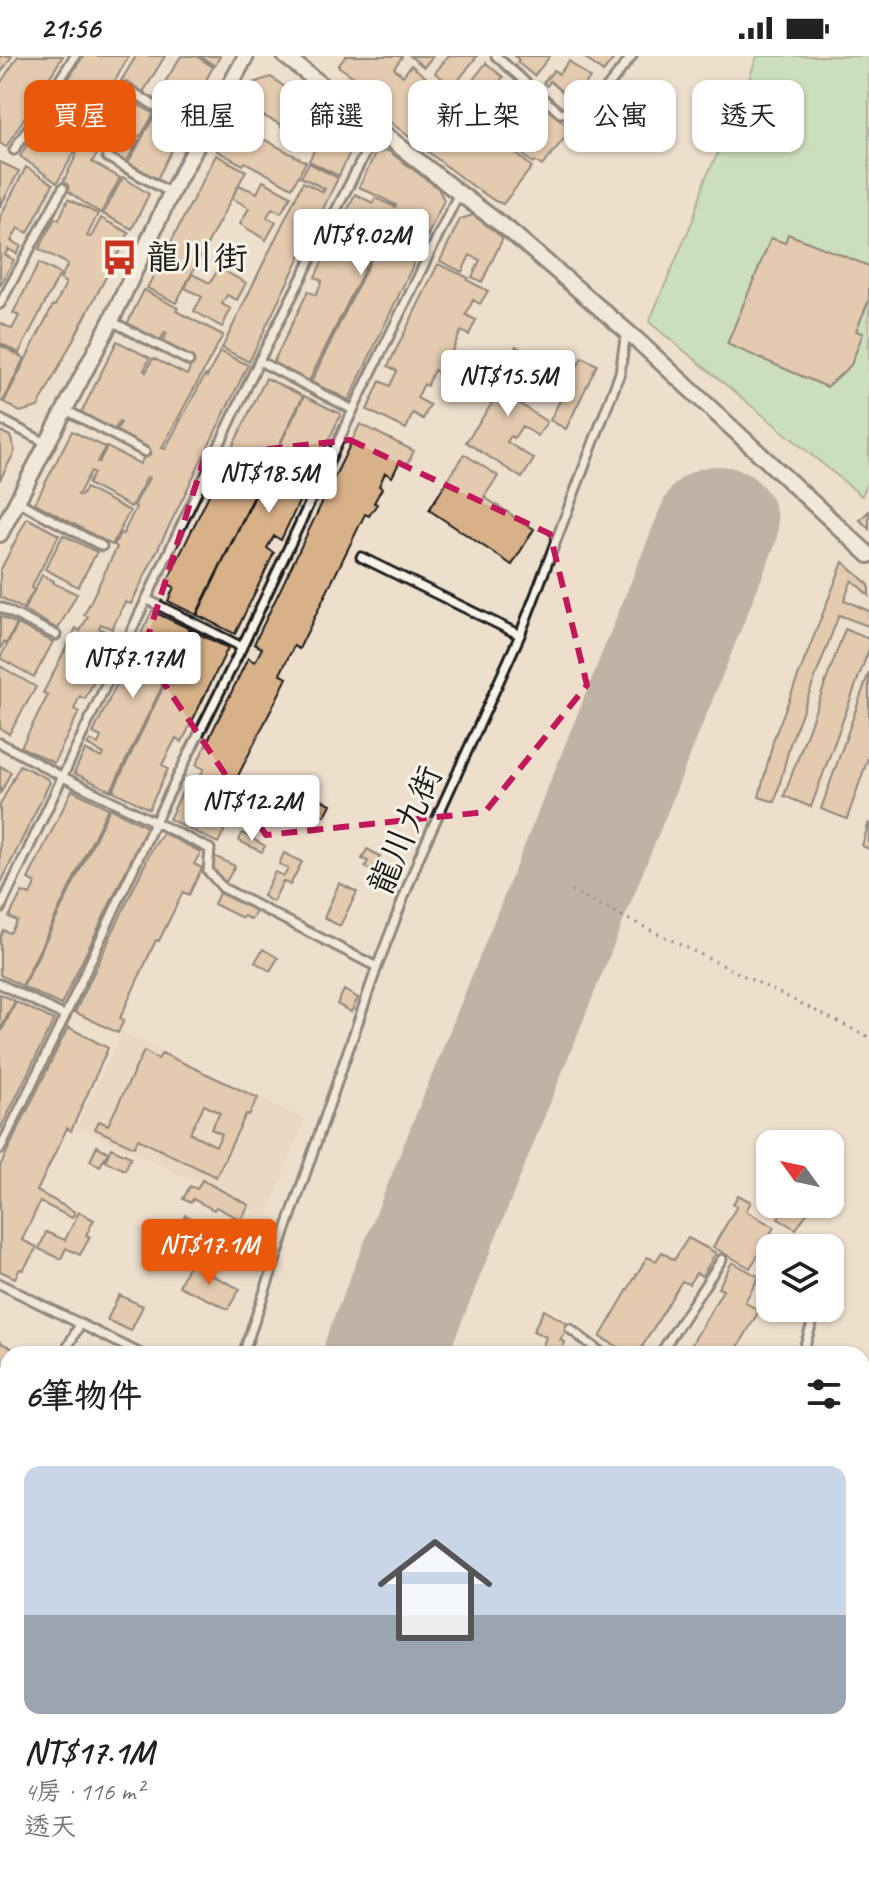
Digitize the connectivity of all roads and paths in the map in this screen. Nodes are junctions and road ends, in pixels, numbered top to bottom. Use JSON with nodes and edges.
{"nodes":[{"id":1,"x":75,"y":56,"type":"edge"},
{"id":2,"x":246,"y":56,"type":"edge"},
{"id":3,"x":285,"y":56,"type":"edge"},
{"id":4,"x":496,"y":56,"type":"edge"},
{"id":5,"x":632,"y":56,"type":"edge"},
{"id":6,"x":233,"y":80,"type":"edge"},
{"id":7,"x":316,"y":80,"type":"edge"},
{"id":8,"x":392,"y":139,"type":"edge"},
{"id":9,"x":14,"y":150,"type":"dead end"},
{"id":10,"x":193,"y":152,"type":"edge"},
{"id":11,"x":366,"y":152,"type":"edge"},
{"id":12,"x":107,"y":157,"type":"dead end"},
{"id":13,"x":63,"y":188,"type":"dead end"},
{"id":14,"x":171,"y":193,"type":"junction"},
{"id":15,"x":459,"y":193,"type":"junction"},
{"id":16,"x":0,"y":304,"type":"edge"},
{"id":17,"x":111,"y":321,"type":"junction"},
{"id":18,"x":626,"y":332,"type":"junction"},
{"id":19,"x":189,"y":361,"type":"dead end"},
{"id":20,"x":259,"y":361,"type":"junction"},
{"id":21,"x":64,"y":409,"type":"junction"},
{"id":22,"x":353,"y":410,"type":"junction"},
{"id":23,"x":0,"y":419,"type":"edge"},
{"id":24,"x":46,"y":443,"type":"junction"},
{"id":25,"x":145,"y":452,"type":"dead end"},
{"id":26,"x":17,"y":501,"type":"junction"},
{"id":27,"x":0,"y":534,"type":"edge"},
{"id":28,"x":102,"y":546,"type":"dead end"},
{"id":29,"x":869,"y":555,"type":"edge"},
{"id":30,"x":361,"y":557,"type":"dead end"},
{"id":31,"x":146,"y":599,"type":"junction"},
{"id":32,"x":0,"y":607,"type":"edge"},
{"id":33,"x":56,"y":635,"type":"dead end"},
{"id":34,"x":520,"y":635,"type":"junction"},
{"id":35,"x":242,"y":647,"type":"junction"},
{"id":36,"x":0,"y":743,"type":"edge"},
{"id":37,"x":63,"y":777,"type":"junction"},
{"id":38,"x":155,"y":822,"type":"junction"},
{"id":39,"x":571,"y":891,"type":"dead end"},
{"id":40,"x":0,"y":909,"type":"edge"},
{"id":41,"x":377,"y":967,"type":"junction"},
{"id":42,"x":0,"y":984,"type":"edge"},
{"id":43,"x":65,"y":1016,"type":"junction"},
{"id":44,"x":869,"y":1037,"type":"edge"},
{"id":45,"x":0,"y":1149,"type":"edge"},
{"id":46,"x":722,"y":1259,"type":"dead end"},
{"id":47,"x":0,"y":1284,"type":"edge"},
{"id":48,"x":812,"y":1322,"type":"edge"},
{"id":49,"x":80,"y":1324,"type":"junction"},
{"id":50,"x":570,"y":1329,"type":"dead end"},
{"id":51,"x":68,"y":1346,"type":"edge"},
{"id":52,"x":125,"y":1346,"type":"edge"},
{"id":53,"x":246,"y":1346,"type":"edge"},
{"id":54,"x":592,"y":1346,"type":"edge"},
{"id":55,"x":665,"y":1346,"type":"edge"},
{"id":56,"x":805,"y":1346,"type":"edge"}],
"edges":[{"from":1,"to":9,"type":"lane"},
{"from":2,"to":6,"type":"street"},
{"from":3,"to":7,"type":"street"},
{"from":4,"to":5,"type":"lane"},
{"from":8,"to":15,"type":"street"},
{"from":10,"to":14,"type":"street"},
{"from":11,"to":20,"type":"lane"},
{"from":12,"to":14,"type":"lane"},
{"from":13,"to":16,"type":"lane"},
{"from":14,"to":17,"type":"street"},
{"from":15,"to":18,"type":"street"},
{"from":15,"to":22,"type":"lane"},
{"from":17,"to":19,"type":"lane"},
{"from":17,"to":21,"type":"street"},
{"from":18,"to":29,"type":"street"},
{"from":18,"to":34,"type":"lane","name":"龍川九街"},
{"from":20,"to":22,"type":"lane"},
{"from":20,"to":31,"type":"lane"},
{"from":21,"to":24,"type":"street"},
{"from":21,"to":25,"type":"lane"},
{"from":22,"to":35,"type":"lane"},
{"from":23,"to":24,"type":"lane"},
{"from":24,"to":26,"type":"street"},
{"from":26,"to":27,"type":"street"},
{"from":26,"to":28,"type":"lane"},
{"from":30,"to":34,"type":"lane"},
{"from":31,"to":35,"type":"lane"},
{"from":31,"to":37,"type":"lane"},
{"from":32,"to":33,"type":"lane"},
{"from":34,"to":41,"type":"lane","name":"龍川九街"},
{"from":35,"to":38,"type":"lane"},
{"from":36,"to":37,"type":"lane"},
{"from":37,"to":38,"type":"lane"},
{"from":37,"to":40,"type":"lane"},
{"from":38,"to":41,"type":"lane"},
{"from":38,"to":43,"type":"lane"},
{"from":39,"to":44,"type":"path"},
{"from":41,"to":53,"type":"lane","name":"龍川九街"},
{"from":42,"to":43,"type":"lane"},
{"from":43,"to":45,"type":"lane"},
{"from":46,"to":55,"type":"lane"},
{"from":47,"to":49,"type":"lane"},
{"from":48,"to":56,"type":"lane"},
{"from":49,"to":51,"type":"lane"},
{"from":49,"to":52,"type":"lane"},
{"from":50,"to":54,"type":"lane"}]}
